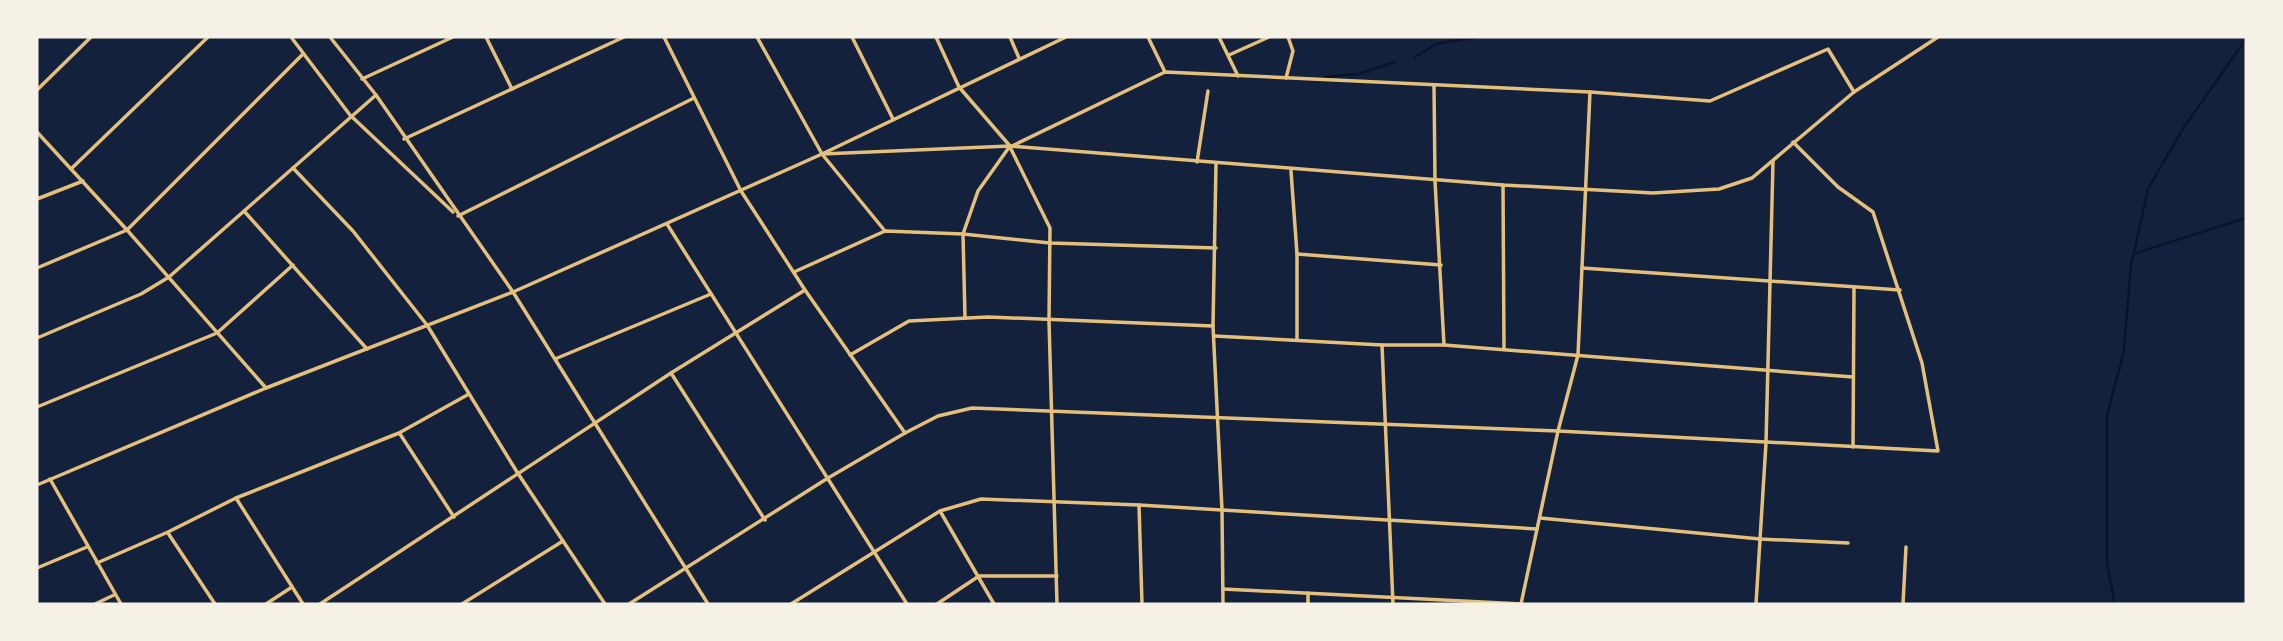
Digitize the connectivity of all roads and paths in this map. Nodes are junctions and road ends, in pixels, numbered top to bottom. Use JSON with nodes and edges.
{"nodes":[{"id":1,"x":91,"y":37,"type":"edge"},
{"id":2,"x":208,"y":37,"type":"edge"},
{"id":3,"x":291,"y":37,"type":"edge"},
{"id":4,"x":330,"y":37,"type":"edge"},
{"id":5,"x":453,"y":37,"type":"edge"},
{"id":6,"x":486,"y":37,"type":"edge"},
{"id":7,"x":624,"y":37,"type":"edge"},
{"id":8,"x":664,"y":37,"type":"edge"},
{"id":9,"x":757,"y":37,"type":"edge"},
{"id":10,"x":852,"y":37,"type":"edge"},
{"id":11,"x":936,"y":37,"type":"edge"},
{"id":12,"x":1010,"y":37,"type":"edge"},
{"id":13,"x":1066,"y":37,"type":"edge"},
{"id":14,"x":1148,"y":37,"type":"edge"},
{"id":15,"x":1220,"y":37,"type":"edge"},
{"id":16,"x":1269,"y":37,"type":"edge"},
{"id":17,"x":1288,"y":37,"type":"edge"},
{"id":18,"x":1938,"y":37,"type":"edge"},
{"id":19,"x":302,"y":55,"type":"junction"},
{"id":20,"x":1229,"y":55,"type":"junction"},
{"id":21,"x":1019,"y":58,"type":"junction"},
{"id":22,"x":1165,"y":72,"type":"junction"},
{"id":23,"x":1238,"y":76,"type":"junction"},
{"id":24,"x":1286,"y":78,"type":"junction"},
{"id":25,"x":362,"y":79,"type":"junction"},
{"id":26,"x":1434,"y":85,"type":"junction"},
{"id":27,"x":959,"y":87,"type":"junction"},
{"id":28,"x":512,"y":89,"type":"junction"},
{"id":29,"x":37,"y":90,"type":"edge"},
{"id":30,"x":1208,"y":91,"type":"dead end"},
{"id":31,"x":1590,"y":92,"type":"junction"},
{"id":32,"x":1854,"y":92,"type":"junction"},
{"id":33,"x":376,"y":95,"type":"junction"},
{"id":34,"x":695,"y":98,"type":"junction"},
{"id":35,"x":350,"y":116,"type":"junction"},
{"id":36,"x":893,"y":119,"type":"junction"},
{"id":37,"x":37,"y":132,"type":"edge"},
{"id":38,"x":404,"y":139,"type":"junction"},
{"id":39,"x":1793,"y":142,"type":"junction"},
{"id":40,"x":1010,"y":146,"type":"junction"},
{"id":41,"x":822,"y":154,"type":"junction"},
{"id":42,"x":1197,"y":162,"type":"junction"},
{"id":43,"x":1773,"y":162,"type":"junction"},
{"id":44,"x":1216,"y":164,"type":"junction"},
{"id":45,"x":293,"y":168,"type":"junction"},
{"id":46,"x":71,"y":169,"type":"junction"},
{"id":47,"x":1291,"y":170,"type":"junction"},
{"id":48,"x":83,"y":181,"type":"junction"},
{"id":49,"x":1435,"y":181,"type":"junction"},
{"id":50,"x":1503,"y":185,"type":"junction"},
{"id":51,"x":1585,"y":190,"type":"junction"},
{"id":52,"x":741,"y":191,"type":"junction"},
{"id":53,"x":37,"y":199,"type":"edge"},
{"id":54,"x":244,"y":211,"type":"junction"},
{"id":55,"x":458,"y":216,"type":"junction"},
{"id":56,"x":667,"y":224,"type":"junction"},
{"id":57,"x":127,"y":230,"type":"junction"},
{"id":58,"x":885,"y":231,"type":"junction"},
{"id":59,"x":963,"y":234,"type":"junction"},
{"id":60,"x":1050,"y":243,"type":"junction"},
{"id":61,"x":1216,"y":248,"type":"junction"},
{"id":62,"x":1297,"y":254,"type":"junction"},
{"id":63,"x":293,"y":265,"type":"junction"},
{"id":64,"x":1441,"y":265,"type":"junction"},
{"id":65,"x":37,"y":268,"type":"edge"},
{"id":66,"x":1582,"y":268,"type":"junction"},
{"id":67,"x":794,"y":272,"type":"junction"},
{"id":68,"x":169,"y":277,"type":"junction"},
{"id":69,"x":1771,"y":282,"type":"junction"},
{"id":70,"x":1853,"y":287,"type":"junction"},
{"id":71,"x":805,"y":290,"type":"junction"},
{"id":72,"x":1900,"y":290,"type":"junction"},
{"id":73,"x":513,"y":292,"type":"junction"},
{"id":74,"x":711,"y":294,"type":"junction"},
{"id":75,"x":965,"y":318,"type":"junction"},
{"id":76,"x":1049,"y":321,"type":"junction"},
{"id":77,"x":427,"y":325,"type":"junction"},
{"id":78,"x":1213,"y":326,"type":"junction"},
{"id":79,"x":217,"y":333,"type":"junction"},
{"id":80,"x":736,"y":333,"type":"junction"},
{"id":81,"x":1214,"y":336,"type":"junction"},
{"id":82,"x":37,"y":338,"type":"edge"},
{"id":83,"x":1297,"y":340,"type":"junction"},
{"id":84,"x":1382,"y":345,"type":"junction"},
{"id":85,"x":1444,"y":345,"type":"junction"},
{"id":86,"x":367,"y":349,"type":"junction"},
{"id":87,"x":1504,"y":349,"type":"junction"},
{"id":88,"x":850,"y":355,"type":"junction"},
{"id":89,"x":1578,"y":355,"type":"junction"},
{"id":90,"x":555,"y":359,"type":"junction"},
{"id":91,"x":1769,"y":370,"type":"junction"},
{"id":92,"x":671,"y":373,"type":"junction"},
{"id":93,"x":1853,"y":377,"type":"junction"},
{"id":94,"x":265,"y":388,"type":"junction"},
{"id":95,"x":469,"y":394,"type":"junction"},
{"id":96,"x":37,"y":407,"type":"edge"},
{"id":97,"x":1053,"y":411,"type":"junction"},
{"id":98,"x":1218,"y":417,"type":"junction"},
{"id":99,"x":594,"y":423,"type":"junction"},
{"id":100,"x":1386,"y":425,"type":"junction"},
{"id":101,"x":1558,"y":432,"type":"junction"},
{"id":102,"x":399,"y":433,"type":"junction"},
{"id":103,"x":905,"y":433,"type":"junction"},
{"id":104,"x":1766,"y":443,"type":"junction"},
{"id":105,"x":1853,"y":447,"type":"junction"},
{"id":106,"x":517,"y":472,"type":"junction"},
{"id":107,"x":828,"y":478,"type":"junction"},
{"id":108,"x":50,"y":479,"type":"junction"},
{"id":109,"x":37,"y":485,"type":"edge"},
{"id":110,"x":236,"y":498,"type":"junction"},
{"id":111,"x":1055,"y":502,"type":"junction"},
{"id":112,"x":1139,"y":505,"type":"junction"},
{"id":113,"x":1222,"y":510,"type":"junction"},
{"id":114,"x":940,"y":511,"type":"junction"},
{"id":115,"x":454,"y":517,"type":"junction"},
{"id":116,"x":1540,"y":518,"type":"junction"},
{"id":117,"x":765,"y":520,"type":"junction"},
{"id":118,"x":1391,"y":520,"type":"junction"},
{"id":119,"x":1537,"y":529,"type":"junction"},
{"id":120,"x":168,"y":532,"type":"junction"},
{"id":121,"x":1760,"y":539,"type":"junction"},
{"id":122,"x":563,"y":541,"type":"junction"},
{"id":123,"x":1847,"y":543,"type":"dead end"},
{"id":124,"x":88,"y":547,"type":"junction"},
{"id":125,"x":1906,"y":547,"type":"dead end"},
{"id":126,"x":875,"y":552,"type":"junction"},
{"id":127,"x":97,"y":563,"type":"junction"},
{"id":128,"x":37,"y":568,"type":"edge"},
{"id":129,"x":686,"y":569,"type":"junction"},
{"id":130,"x":979,"y":576,"type":"junction"},
{"id":131,"x":1057,"y":576,"type":"junction"},
{"id":132,"x":292,"y":587,"type":"junction"},
{"id":133,"x":1223,"y":589,"type":"junction"},
{"id":134,"x":1308,"y":593,"type":"junction"},
{"id":135,"x":114,"y":595,"type":"junction"},
{"id":136,"x":1393,"y":598,"type":"junction"},
{"id":137,"x":95,"y":604,"type":"edge"},
{"id":138,"x":121,"y":604,"type":"edge"},
{"id":139,"x":215,"y":604,"type":"edge"},
{"id":140,"x":265,"y":604,"type":"edge"},
{"id":141,"x":303,"y":604,"type":"edge"},
{"id":142,"x":320,"y":604,"type":"edge"},
{"id":143,"x":462,"y":604,"type":"edge"},
{"id":144,"x":606,"y":604,"type":"edge"},
{"id":145,"x":629,"y":604,"type":"edge"},
{"id":146,"x":708,"y":604,"type":"edge"},
{"id":147,"x":790,"y":604,"type":"edge"},
{"id":148,"x":907,"y":604,"type":"edge"},
{"id":149,"x":937,"y":604,"type":"edge"},
{"id":150,"x":994,"y":604,"type":"edge"},
{"id":151,"x":1057,"y":604,"type":"edge"},
{"id":152,"x":1142,"y":604,"type":"edge"},
{"id":153,"x":1223,"y":604,"type":"edge"},
{"id":154,"x":1308,"y":604,"type":"edge"},
{"id":155,"x":1393,"y":604,"type":"edge"},
{"id":156,"x":1521,"y":604,"type":"edge"},
{"id":157,"x":1756,"y":604,"type":"edge"},
{"id":158,"x":1903,"y":604,"type":"edge"}],
"edges":[{"from":1,"to":29,"type":"street"},
{"from":2,"to":46,"type":"street"},
{"from":3,"to":19,"type":"street"},
{"from":4,"to":25,"type":"street"},
{"from":5,"to":25,"type":"street"},
{"from":6,"to":28,"type":"street"},
{"from":7,"to":28,"type":"street"},
{"from":8,"to":34,"type":"street"},
{"from":9,"to":41,"type":"street"},
{"from":10,"to":36,"type":"street"},
{"from":11,"to":27,"type":"street"},
{"from":12,"to":21,"type":"street"},
{"from":13,"to":21,"type":"street"},
{"from":14,"to":22,"type":"street"},
{"from":15,"to":20,"type":"street"},
{"from":16,"to":20,"type":"street"},
{"from":17,"to":24,"type":"street"},
{"from":18,"to":32,"type":"street"},
{"from":19,"to":35,"type":"street"},
{"from":19,"to":57,"type":"street"},
{"from":20,"to":23,"type":"street"},
{"from":21,"to":27,"type":"street"},
{"from":22,"to":23,"type":"street"},
{"from":22,"to":40,"type":"street"},
{"from":23,"to":24,"type":"street"},
{"from":24,"to":26,"type":"street"},
{"from":25,"to":33,"type":"street"},
{"from":26,"to":31,"type":"street"},
{"from":26,"to":49,"type":"street"},
{"from":27,"to":36,"type":"street"},
{"from":27,"to":40,"type":"street"},
{"from":28,"to":38,"type":"street"},
{"from":30,"to":42,"type":"street"},
{"from":31,"to":32,"type":"street"},
{"from":31,"to":51,"type":"street"},
{"from":32,"to":39,"type":"street"},
{"from":33,"to":35,"type":"street"},
{"from":33,"to":38,"type":"street"},
{"from":34,"to":52,"type":"street"},
{"from":34,"to":55,"type":"street"},
{"from":35,"to":45,"type":"street"},
{"from":35,"to":55,"type":"street"},
{"from":36,"to":41,"type":"street"},
{"from":37,"to":46,"type":"street"},
{"from":38,"to":55,"type":"street"},
{"from":39,"to":43,"type":"street"},
{"from":39,"to":72,"type":"street"},
{"from":40,"to":41,"type":"street"},
{"from":40,"to":42,"type":"street"},
{"from":40,"to":59,"type":"street"},
{"from":40,"to":60,"type":"street"},
{"from":41,"to":52,"type":"street"},
{"from":41,"to":58,"type":"street"},
{"from":42,"to":44,"type":"street"},
{"from":43,"to":51,"type":"street"},
{"from":43,"to":69,"type":"street"},
{"from":44,"to":47,"type":"street"},
{"from":44,"to":61,"type":"street"},
{"from":45,"to":54,"type":"street"},
{"from":45,"to":77,"type":"street"},
{"from":46,"to":48,"type":"street"},
{"from":47,"to":49,"type":"street"},
{"from":47,"to":62,"type":"street"},
{"from":48,"to":53,"type":"street"},
{"from":48,"to":57,"type":"street"},
{"from":49,"to":50,"type":"street"},
{"from":49,"to":64,"type":"street"},
{"from":50,"to":51,"type":"street"},
{"from":50,"to":87,"type":"street"},
{"from":51,"to":66,"type":"street"},
{"from":52,"to":56,"type":"street"},
{"from":52,"to":67,"type":"street"},
{"from":54,"to":63,"type":"street"},
{"from":54,"to":68,"type":"street"},
{"from":55,"to":73,"type":"street"},
{"from":56,"to":73,"type":"street"},
{"from":56,"to":74,"type":"street"},
{"from":57,"to":65,"type":"street"},
{"from":57,"to":68,"type":"street"},
{"from":58,"to":59,"type":"street"},
{"from":58,"to":67,"type":"street"},
{"from":59,"to":60,"type":"street"},
{"from":59,"to":75,"type":"street"},
{"from":60,"to":61,"type":"street"},
{"from":60,"to":76,"type":"street"},
{"from":61,"to":78,"type":"street"},
{"from":62,"to":64,"type":"street"},
{"from":62,"to":83,"type":"street"},
{"from":63,"to":79,"type":"street"},
{"from":63,"to":86,"type":"street"},
{"from":64,"to":85,"type":"street"},
{"from":66,"to":69,"type":"street"},
{"from":66,"to":89,"type":"street"},
{"from":67,"to":71,"type":"street"},
{"from":68,"to":79,"type":"street"},
{"from":68,"to":82,"type":"street"},
{"from":69,"to":70,"type":"street"},
{"from":69,"to":91,"type":"street"},
{"from":70,"to":72,"type":"street"},
{"from":70,"to":93,"type":"street"},
{"from":71,"to":80,"type":"street"},
{"from":71,"to":88,"type":"street"},
{"from":72,"to":105,"type":"street"},
{"from":73,"to":77,"type":"street"},
{"from":73,"to":90,"type":"street"},
{"from":74,"to":80,"type":"street"},
{"from":74,"to":90,"type":"street"},
{"from":75,"to":76,"type":"street"},
{"from":75,"to":88,"type":"street"},
{"from":76,"to":78,"type":"street"},
{"from":76,"to":97,"type":"street"},
{"from":77,"to":86,"type":"street"},
{"from":77,"to":95,"type":"street"},
{"from":78,"to":81,"type":"street"},
{"from":79,"to":94,"type":"street"},
{"from":79,"to":96,"type":"street"},
{"from":80,"to":92,"type":"street"},
{"from":80,"to":107,"type":"street"},
{"from":81,"to":83,"type":"street"},
{"from":81,"to":98,"type":"street"},
{"from":83,"to":84,"type":"street"},
{"from":84,"to":85,"type":"street"},
{"from":84,"to":100,"type":"street"},
{"from":85,"to":87,"type":"street"},
{"from":86,"to":94,"type":"street"},
{"from":87,"to":89,"type":"street"},
{"from":88,"to":103,"type":"street"},
{"from":89,"to":91,"type":"street"},
{"from":89,"to":101,"type":"street"},
{"from":90,"to":99,"type":"street"},
{"from":91,"to":93,"type":"street"},
{"from":91,"to":104,"type":"street"},
{"from":92,"to":99,"type":"street"},
{"from":92,"to":117,"type":"street"},
{"from":93,"to":105,"type":"street"},
{"from":94,"to":108,"type":"street"},
{"from":95,"to":102,"type":"street"},
{"from":95,"to":106,"type":"street"},
{"from":97,"to":98,"type":"street"},
{"from":97,"to":103,"type":"street"},
{"from":97,"to":111,"type":"street"},
{"from":98,"to":100,"type":"street"},
{"from":98,"to":113,"type":"street"},
{"from":99,"to":106,"type":"street"},
{"from":99,"to":129,"type":"street"},
{"from":100,"to":101,"type":"street"},
{"from":100,"to":118,"type":"street"},
{"from":101,"to":104,"type":"street"},
{"from":101,"to":116,"type":"street"},
{"from":102,"to":110,"type":"street"},
{"from":102,"to":115,"type":"street"},
{"from":103,"to":107,"type":"street"},
{"from":104,"to":105,"type":"street"},
{"from":104,"to":121,"type":"street"},
{"from":106,"to":115,"type":"street"},
{"from":106,"to":122,"type":"street"},
{"from":107,"to":117,"type":"street"},
{"from":107,"to":126,"type":"street"},
{"from":108,"to":109,"type":"street"},
{"from":108,"to":124,"type":"street"},
{"from":110,"to":120,"type":"street"},
{"from":110,"to":132,"type":"street"},
{"from":111,"to":112,"type":"street"},
{"from":111,"to":114,"type":"street"},
{"from":111,"to":131,"type":"street"},
{"from":112,"to":113,"type":"street"},
{"from":112,"to":152,"type":"street"},
{"from":113,"to":118,"type":"street"},
{"from":113,"to":133,"type":"street"},
{"from":114,"to":126,"type":"street"},
{"from":114,"to":130,"type":"street"},
{"from":115,"to":142,"type":"street"},
{"from":116,"to":119,"type":"street"},
{"from":116,"to":121,"type":"street"},
{"from":117,"to":129,"type":"street"},
{"from":118,"to":119,"type":"street"},
{"from":118,"to":136,"type":"street"},
{"from":119,"to":156,"type":"street"},
{"from":120,"to":127,"type":"street"},
{"from":120,"to":139,"type":"street"},
{"from":121,"to":123,"type":"street"},
{"from":121,"to":157,"type":"street"},
{"from":122,"to":143,"type":"street"},
{"from":122,"to":144,"type":"street"},
{"from":124,"to":127,"type":"street"},
{"from":124,"to":128,"type":"street"},
{"from":125,"to":158,"type":"street"},
{"from":126,"to":147,"type":"street"},
{"from":126,"to":148,"type":"street"},
{"from":127,"to":135,"type":"street"},
{"from":129,"to":145,"type":"street"},
{"from":129,"to":146,"type":"street"},
{"from":130,"to":131,"type":"street"},
{"from":130,"to":149,"type":"street"},
{"from":130,"to":150,"type":"street"},
{"from":131,"to":151,"type":"street"},
{"from":132,"to":140,"type":"street"},
{"from":132,"to":141,"type":"street"},
{"from":133,"to":134,"type":"street"},
{"from":133,"to":153,"type":"street"},
{"from":134,"to":136,"type":"street"},
{"from":134,"to":154,"type":"street"},
{"from":135,"to":137,"type":"street"},
{"from":135,"to":138,"type":"street"},
{"from":136,"to":155,"type":"street"},
{"from":136,"to":156,"type":"street"}]}
